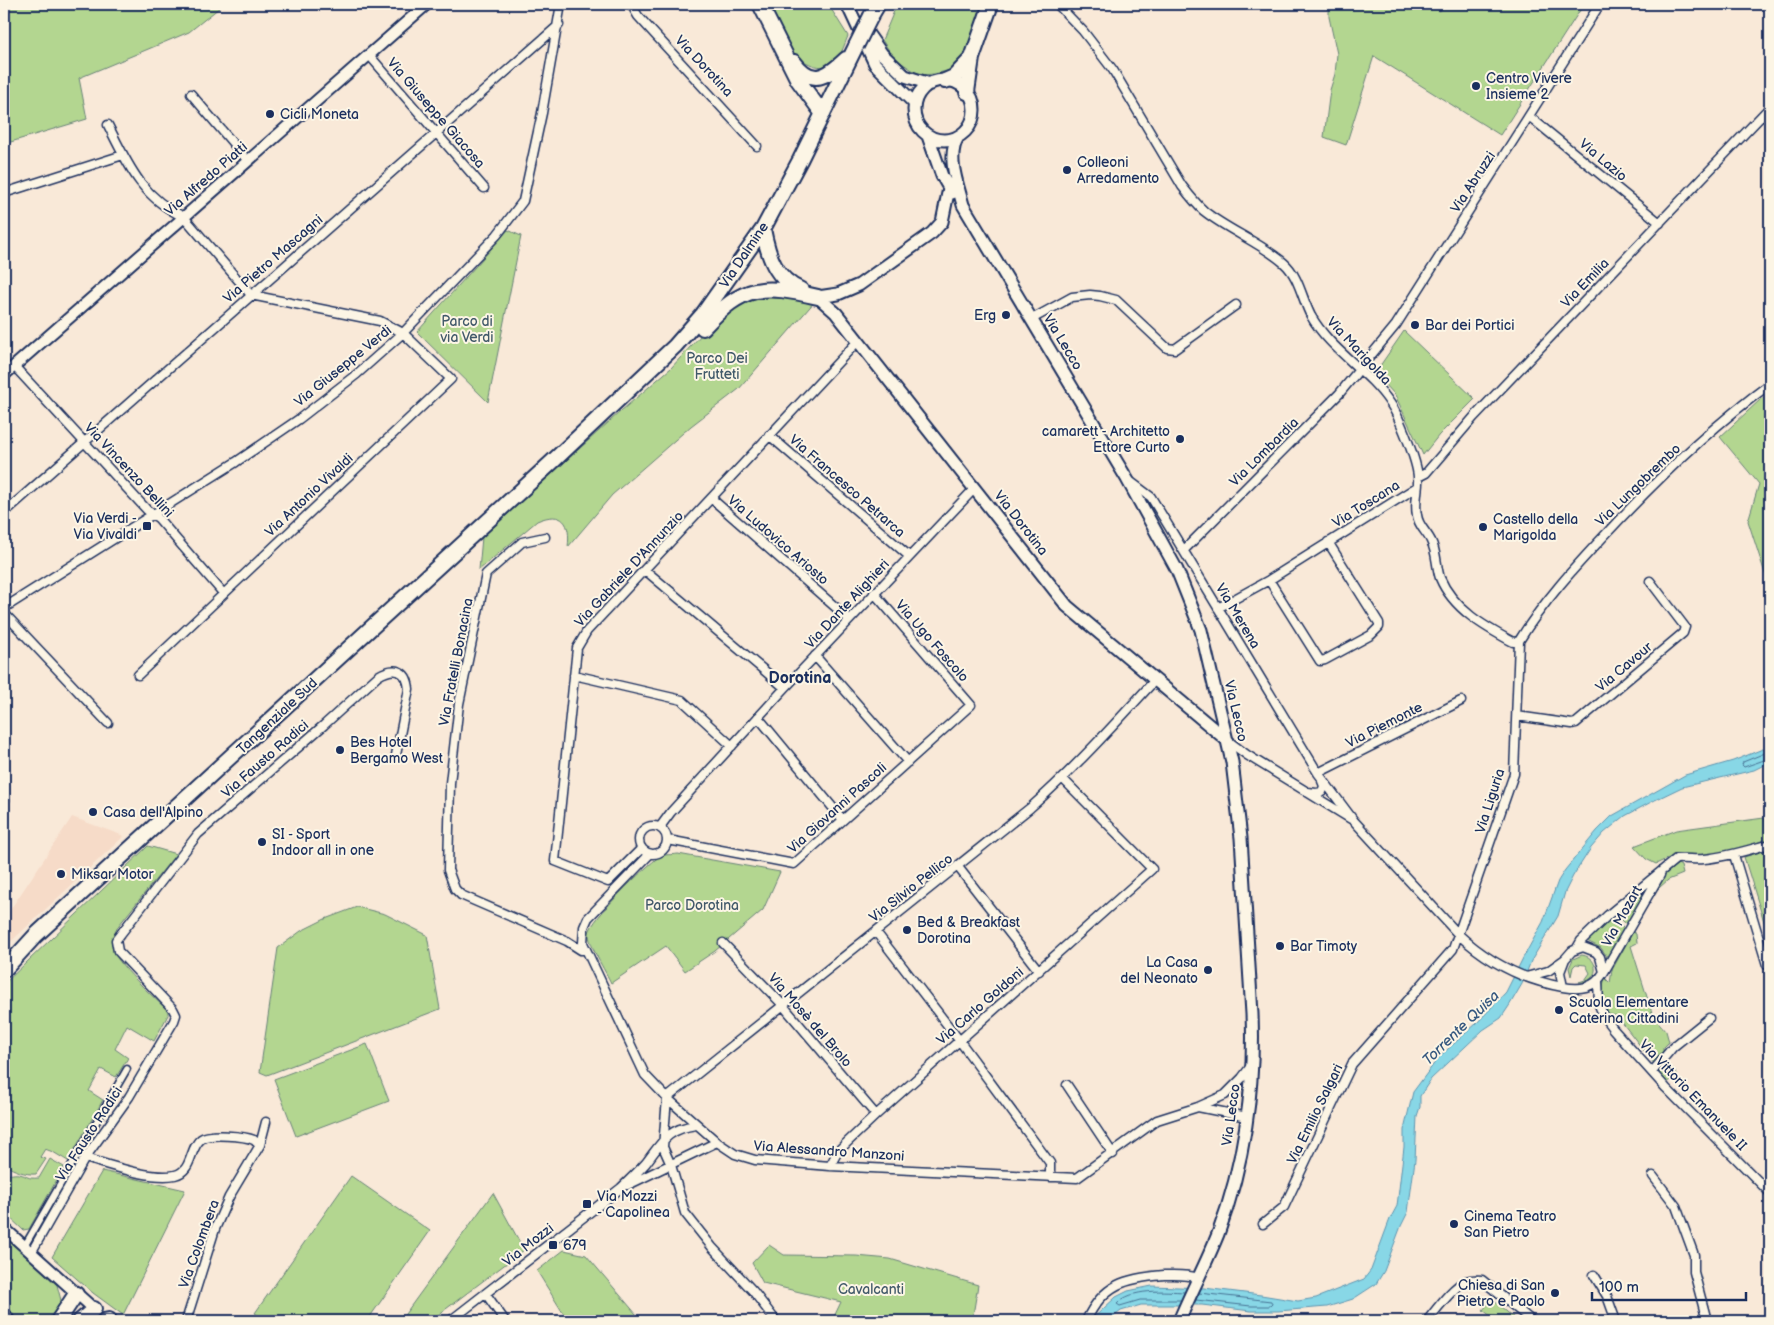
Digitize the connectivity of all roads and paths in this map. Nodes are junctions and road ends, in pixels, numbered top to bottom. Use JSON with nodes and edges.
{"nodes":[{"id":1,"x":427,"y":4,"type":"edge"},
{"id":2,"x":561,"y":4,"type":"edge"},
{"id":3,"x":631,"y":4,"type":"edge"},
{"id":4,"x":760,"y":4,"type":"edge"},
{"id":5,"x":847,"y":4,"type":"edge"},
{"id":6,"x":991,"y":4,"type":"edge"},
{"id":7,"x":1057,"y":4,"type":"edge"},
{"id":8,"x":1600,"y":4,"type":"edge"},
{"id":9,"x":874,"y":10,"type":"edge"},
{"id":10,"x":559,"y":25,"type":"junction"},
{"id":11,"x":782,"y":47,"type":"junction"},
{"id":12,"x":854,"y":50,"type":"junction"},
{"id":13,"x":369,"y":55,"type":"junction"},
{"id":14,"x":972,"y":58,"type":"junction"},
{"id":15,"x":945,"y":80,"type":"junction"},
{"id":16,"x":930,"y":84,"type":"junction"},
{"id":17,"x":967,"y":92,"type":"junction"},
{"id":18,"x":191,"y":94,"type":"dead end"},
{"id":19,"x":914,"y":103,"type":"junction"},
{"id":20,"x":1770,"y":107,"type":"edge"},
{"id":21,"x":823,"y":114,"type":"junction"},
{"id":22,"x":1530,"y":116,"type":"junction"},
{"id":23,"x":108,"y":126,"type":"dead end"},
{"id":24,"x":436,"y":133,"type":"junction"},
{"id":25,"x":928,"y":136,"type":"junction"},
{"id":26,"x":958,"y":137,"type":"junction"},
{"id":27,"x":758,"y":146,"type":"dead end"},
{"id":28,"x":123,"y":155,"type":"junction"},
{"id":29,"x":248,"y":161,"type":"junction"},
{"id":30,"x":484,"y":188,"type":"dead end"},
{"id":31,"x":949,"y":188,"type":"junction"},
{"id":32,"x":4,"y":193,"type":"edge"},
{"id":33,"x":964,"y":205,"type":"junction"},
{"id":34,"x":184,"y":217,"type":"junction"},
{"id":35,"x":1660,"y":223,"type":"junction"},
{"id":36,"x":763,"y":229,"type":"junction"},
{"id":37,"x":251,"y":295,"type":"junction"},
{"id":38,"x":818,"y":297,"type":"junction"},
{"id":39,"x":1236,"y":306,"type":"dead end"},
{"id":40,"x":1032,"y":319,"type":"junction"},
{"id":41,"x":403,"y":333,"type":"junction"},
{"id":42,"x":857,"y":342,"type":"junction"},
{"id":43,"x":14,"y":366,"type":"junction"},
{"id":44,"x":1360,"y":370,"type":"junction"},
{"id":45,"x":4,"y":375,"type":"edge"},
{"id":46,"x":1770,"y":384,"type":"edge"},
{"id":47,"x":769,"y":435,"type":"junction"},
{"id":48,"x":84,"y":441,"type":"junction"},
{"id":49,"x":551,"y":463,"type":"junction"},
{"id":50,"x":1418,"y":477,"type":"junction"},
{"id":51,"x":1127,"y":479,"type":"junction"},
{"id":52,"x":1417,"y":487,"type":"junction"},
{"id":53,"x":974,"y":489,"type":"junction"},
{"id":54,"x":712,"y":499,"type":"junction"},
{"id":55,"x":4,"y":513,"type":"edge"},
{"id":56,"x":153,"y":514,"type":"junction"},
{"id":57,"x":545,"y":537,"type":"dead end"},
{"id":58,"x":1328,"y":542,"type":"junction"},
{"id":59,"x":1184,"y":550,"type":"junction"},
{"id":60,"x":909,"y":556,"type":"junction"},
{"id":61,"x":646,"y":570,"type":"junction"},
{"id":62,"x":1269,"y":580,"type":"junction"},
{"id":63,"x":1650,"y":581,"type":"dead end"},
{"id":64,"x":223,"y":593,"type":"junction"},
{"id":65,"x":874,"y":593,"type":"junction"},
{"id":66,"x":4,"y":608,"type":"edge"},
{"id":67,"x":1218,"y":608,"type":"junction"},
{"id":68,"x":4,"y":613,"type":"edge"},
{"id":69,"x":849,"y":619,"type":"junction"},
{"id":70,"x":1519,"y":641,"type":"junction"},
{"id":71,"x":815,"y":656,"type":"junction"},
{"id":72,"x":138,"y":675,"type":"dead end"},
{"id":73,"x":574,"y":675,"type":"junction"},
{"id":74,"x":1156,"y":680,"type":"junction"},
{"id":75,"x":785,"y":688,"type":"junction"},
{"id":76,"x":1461,"y":700,"type":"dead end"},
{"id":77,"x":971,"y":705,"type":"joint"},
{"id":78,"x":1517,"y":716,"type":"junction"},
{"id":79,"x":758,"y":717,"type":"junction"},
{"id":80,"x":108,"y":723,"type":"dead end"},
{"id":81,"x":1228,"y":741,"type":"junction"},
{"id":82,"x":732,"y":746,"type":"junction"},
{"id":83,"x":396,"y":755,"type":"dead end"},
{"id":84,"x":908,"y":762,"type":"junction"},
{"id":85,"x":1318,"y":773,"type":"junction"},
{"id":86,"x":1063,"y":779,"type":"junction"},
{"id":87,"x":1306,"y":792,"type":"junction"},
{"id":88,"x":843,"y":820,"type":"junction"},
{"id":89,"x":1354,"y":821,"type":"junction"},
{"id":90,"x":660,"y":827,"type":"junction"},
{"id":91,"x":668,"y":840,"type":"junction"},
{"id":92,"x":1770,"y":844,"type":"edge"},
{"id":93,"x":641,"y":849,"type":"junction"},
{"id":94,"x":649,"y":855,"type":"junction"},
{"id":95,"x":1734,"y":855,"type":"junction"},
{"id":96,"x":958,"y":867,"type":"junction"},
{"id":97,"x":1662,"y":871,"type":"junction"},
{"id":98,"x":876,"y":932,"type":"junction"},
{"id":99,"x":1458,"y":934,"type":"junction"},
{"id":100,"x":36,"y":935,"type":"junction"},
{"id":101,"x":723,"y":943,"type":"dead end"},
{"id":102,"x":1577,"y":948,"type":"junction"},
{"id":103,"x":1453,"y":949,"type":"joint"},
{"id":104,"x":586,"y":950,"type":"junction"},
{"id":105,"x":1565,"y":958,"type":"junction"},
{"id":106,"x":4,"y":962,"type":"edge"},
{"id":107,"x":1767,"y":965,"type":"dead end"},
{"id":108,"x":4,"y":970,"type":"edge"},
{"id":109,"x":1039,"y":970,"type":"junction"},
{"id":110,"x":1604,"y":972,"type":"junction"},
{"id":111,"x":1525,"y":977,"type":"junction"},
{"id":112,"x":1598,"y":981,"type":"junction"},
{"id":113,"x":1563,"y":987,"type":"junction"},
{"id":114,"x":783,"y":1006,"type":"junction"},
{"id":115,"x":1709,"y":1018,"type":"dead end"},
{"id":116,"x":959,"y":1040,"type":"junction"},
{"id":117,"x":1252,"y":1065,"type":"junction"},
{"id":118,"x":127,"y":1069,"type":"dead end"},
{"id":119,"x":1652,"y":1072,"type":"junction"},
{"id":120,"x":1067,"y":1086,"type":"dead end"},
{"id":121,"x":667,"y":1098,"type":"junction"},
{"id":122,"x":1198,"y":1107,"type":"junction"},
{"id":123,"x":876,"y":1115,"type":"junction"},
{"id":124,"x":1247,"y":1117,"type":"junction"},
{"id":125,"x":266,"y":1122,"type":"dead end"},
{"id":126,"x":696,"y":1125,"type":"junction"},
{"id":127,"x":663,"y":1139,"type":"junction"},
{"id":128,"x":717,"y":1142,"type":"junction"},
{"id":129,"x":260,"y":1145,"type":"junction"},
{"id":130,"x":1113,"y":1154,"type":"junction"},
{"id":131,"x":85,"y":1158,"type":"junction"},
{"id":132,"x":671,"y":1165,"type":"junction"},
{"id":133,"x":830,"y":1166,"type":"junction"},
{"id":134,"x":1653,"y":1176,"type":"dead end"},
{"id":135,"x":1050,"y":1177,"type":"junction"},
{"id":136,"x":621,"y":1188,"type":"junction"},
{"id":137,"x":1769,"y":1190,"type":"edge"},
{"id":138,"x":1262,"y":1224,"type":"dead end"},
{"id":139,"x":4,"y":1228,"type":"edge"},
{"id":140,"x":27,"y":1250,"type":"junction"},
{"id":141,"x":1594,"y":1275,"type":"dead end"},
{"id":142,"x":1198,"y":1278,"type":"junction"},
{"id":143,"x":76,"y":1294,"type":"junction"},
{"id":144,"x":486,"y":1294,"type":"junction"},
{"id":145,"x":94,"y":1309,"type":"junction"},
{"id":146,"x":4,"y":1316,"type":"edge"},
{"id":147,"x":1523,"y":1318,"type":"edge"},
{"id":148,"x":1180,"y":1319,"type":"edge"},
{"id":149,"x":7,"y":1321,"type":"edge"},
{"id":150,"x":58,"y":1321,"type":"edge"},
{"id":151,"x":80,"y":1321,"type":"edge"},
{"id":152,"x":108,"y":1321,"type":"edge"},
{"id":153,"x":186,"y":1321,"type":"edge"},
{"id":154,"x":450,"y":1321,"type":"edge"},
{"id":155,"x":505,"y":1321,"type":"edge"},
{"id":156,"x":776,"y":1321,"type":"edge"},
{"id":157,"x":1086,"y":1321,"type":"edge"},
{"id":158,"x":1426,"y":1321,"type":"edge"},
{"id":159,"x":1532,"y":1321,"type":"edge"},
{"id":160,"x":1616,"y":1321,"type":"edge"},
{"id":161,"x":1707,"y":1321,"type":"edge"}],
"edges":[{"from":1,"to":13,"type":"street","name":"Via Alfredo Piatti"},
{"from":2,"to":10,"type":"street","name":"Via Giuseppe Verdi"},
{"from":3,"to":27,"type":"street","name":"Via Dorotina"},
{"from":4,"to":11,"type":"highway"},
{"from":5,"to":16,"type":"main road"},
{"from":5,"to":19,"type":"main road"},
{"from":6,"to":14,"type":"highway"},
{"from":7,"to":44,"type":"street","name":"Via Marigolda"},
{"from":8,"to":22,"type":"street","name":"Via Abruzzi"},
{"from":9,"to":12,"type":"highway","name":"Via Dalmine","bridge":true},
{"from":10,"to":24,"type":"street","name":"Via Pietro Mascagni"},
{"from":10,"to":41,"type":"street","name":"Via Giuseppe Verdi"},
{"from":11,"to":12,"type":"highway"},
{"from":11,"to":21,"type":"highway"},
{"from":12,"to":21,"type":"highway","name":"Via Dalmine"},
{"from":13,"to":24,"type":"street","name":"Via Giuseppe Giacosa"},
{"from":13,"to":29,"type":"street","name":"Via Alfredo Piatti"},
{"from":14,"to":15,"type":"highway"},
{"from":14,"to":17,"type":"highway"},
{"from":15,"to":16,"type":"main road"},
{"from":15,"to":17,"type":"main road"},
{"from":16,"to":19,"type":"main road"},
{"from":17,"to":26,"type":"main road"},
{"from":18,"to":29,"type":"street"},
{"from":19,"to":25,"type":"main road"},
{"from":20,"to":35,"type":"street","name":"Via Emilia"},
{"from":21,"to":36,"type":"highway","name":"Via Dalmine"},
{"from":22,"to":35,"type":"street","name":"Via Lazio"},
{"from":22,"to":44,"type":"street","name":"Via Abruzzi"},
{"from":23,"to":28,"type":"street"},
{"from":24,"to":30,"type":"street","name":"Via Giuseppe Giacosa"},
{"from":24,"to":37,"type":"street","name":"Via Pietro Mascagni"},
{"from":25,"to":26,"type":"main road"},
{"from":25,"to":31,"type":"main road","name":"Via Lecco"},
{"from":26,"to":33,"type":"main road","name":"Via Lecco"},
{"from":28,"to":32,"type":"street"},
{"from":28,"to":34,"type":"street"},
{"from":29,"to":34,"type":"street","name":"Via Alfredo Piatti"},
{"from":31,"to":33,"type":"main road","name":"Via Lecco"},
{"from":31,"to":38,"type":"main road"},
{"from":33,"to":40,"type":"main road","name":"Via Lecco"},
{"from":34,"to":37,"type":"street"},
{"from":34,"to":43,"type":"street","name":"Via Alfredo Piatti"},
{"from":35,"to":50,"type":"street","name":"Via Emilia"},
{"from":36,"to":38,"type":"highway"},
{"from":36,"to":49,"type":"highway","name":"Via Dalmine"},
{"from":37,"to":41,"type":"street"},
{"from":37,"to":48,"type":"street","name":"Via Pietro Mascagni"},
{"from":38,"to":42,"type":"main road","name":"Via Dorotina"},
{"from":38,"to":49,"type":"highway"},
{"from":39,"to":40,"type":"street"},
{"from":40,"to":51,"type":"main road","name":"Via Lecco"},
{"from":41,"to":56,"type":"street","name":"Via Giuseppe Verdi"},
{"from":41,"to":64,"type":"street","name":"Via Antonio Vivaldi"},
{"from":42,"to":47,"type":"street","name":"Via Gabriele D'Annunzio"},
{"from":42,"to":53,"type":"main road","name":"Via Dorotina"},
{"from":43,"to":45,"type":"street","name":"Via Alfredo Piatti"},
{"from":43,"to":48,"type":"street","name":"Via Vincenzo Bellini"},
{"from":44,"to":50,"type":"street","name":"Via Marigolda"},
{"from":44,"to":59,"type":"street","name":"Via Lombardia"},
{"from":46,"to":70,"type":"street","name":"Via Lungobrembo"},
{"from":47,"to":54,"type":"street","name":"Via Gabriele D'Annunzio"},
{"from":47,"to":60,"type":"street","name":"Via Francesco Petrarca"},
{"from":48,"to":55,"type":"street","name":"Via Pietro Mascagni"},
{"from":48,"to":56,"type":"street","name":"Via Vincenzo Bellini"},
{"from":49,"to":100,"type":"highway","name":"Tangenziale Sud"},
{"from":50,"to":52,"type":"street","name":"Via Marigolda"},
{"from":51,"to":59,"type":"street","name":"Via Merena"},
{"from":51,"to":81,"type":"main road","name":"Via Lecco"},
{"from":52,"to":58,"type":"street","name":"Via Toscana"},
{"from":52,"to":70,"type":"street","name":"Via Marigolda"},
{"from":53,"to":60,"type":"street","name":"Via Dante Alighieri"},
{"from":53,"to":74,"type":"main road","name":"Via Dorotina"},
{"from":54,"to":61,"type":"street","name":"Via Gabriele D'Annunzio"},
{"from":54,"to":69,"type":"street","name":"Via Ludovico Ariosto"},
{"from":56,"to":64,"type":"street","name":"Via Vincenzo Bellini"},
{"from":56,"to":66,"type":"street","name":"Via Giuseppe Verdi"},
{"from":57,"to":104,"type":"street","name":"Via Fratelli Bonacina"},
{"from":58,"to":62,"type":"street","name":"Via Toscana"},
{"from":58,"to":62,"type":"street","name":"Via Toscana"},
{"from":59,"to":67,"type":"street","name":"Via Merena"},
{"from":60,"to":65,"type":"street","name":"Via Dante Alighieri"},
{"from":61,"to":73,"type":"street","name":"Via Gabriele D'Annunzio"},
{"from":61,"to":75,"type":"street"},
{"from":62,"to":67,"type":"street","name":"Via Toscana"},
{"from":63,"to":78,"type":"street","name":"Via Cavour"},
{"from":64,"to":72,"type":"street","name":"Via Antonio Vivaldi"},
{"from":65,"to":69,"type":"street","name":"Via Dante Alighieri"},
{"from":65,"to":77,"type":"street","name":"Via Ugo Foscolo"},
{"from":67,"to":85,"type":"street","name":"Via Merena"},
{"from":68,"to":80,"type":"street"},
{"from":69,"to":71,"type":"street","name":"Via Dante Alighieri"},
{"from":70,"to":78,"type":"street","name":"Via Liguria"},
{"from":71,"to":75,"type":"street","name":"Via Dante Alighieri"},
{"from":71,"to":84,"type":"street"},
{"from":73,"to":82,"type":"street"},
{"from":73,"to":93,"type":"street","name":"Via Gabriele D'Annunzio"},
{"from":74,"to":81,"type":"main road","name":"Via Dorotina"},
{"from":74,"to":86,"type":"street","name":"Via Silvio Pellico"},
{"from":75,"to":79,"type":"street","name":"Via Dante Alighieri"},
{"from":76,"to":85,"type":"street","name":"Via Piemonte"},
{"from":77,"to":84,"type":"street","name":"Via Giovanni Pascoli"},
{"from":78,"to":99,"type":"street","name":"Via Liguria"},
{"from":79,"to":82,"type":"street","name":"Via Dante Alighieri"},
{"from":79,"to":88,"type":"street"},
{"from":81,"to":87,"type":"street","name":"Via Merena"},
{"from":81,"to":117,"type":"main road","name":"Via Lecco"},
{"from":82,"to":90,"type":"street","name":"Via Dante Alighieri"},
{"from":83,"to":131,"type":"street","name":"Via Fausto Radici"},
{"from":84,"to":88,"type":"street","name":"Via Giovanni Pascoli"},
{"from":85,"to":87,"type":"street"},
{"from":85,"to":89,"type":"street","name":"Via Merena"},
{"from":86,"to":96,"type":"street","name":"Via Silvio Pellico"},
{"from":86,"to":109,"type":"street","name":"Via Carlo Goldoni"},
{"from":87,"to":89,"type":"street","name":"Via Merena"},
{"from":88,"to":91,"type":"street","name":"Via Giovanni Pascoli"},
{"from":89,"to":99,"type":"street","name":"Via Merena"},
{"from":90,"to":91,"type":"street"},
{"from":90,"to":93,"type":"street","name":"Via Dante Alighieri"},
{"from":91,"to":94,"type":"street"},
{"from":92,"to":95,"type":"street","name":"Via Mozart"},
{"from":93,"to":94,"type":"street"},
{"from":94,"to":104,"type":"street","name":"Via Alessandro Manzoni"},
{"from":95,"to":97,"type":"street","name":"Via Mozart"},
{"from":95,"to":107,"type":"street"},
{"from":96,"to":98,"type":"street","name":"Via Silvio Pellico"},
{"from":96,"to":109,"type":"street"},
{"from":97,"to":102,"type":"street","name":"Via Mozart"},
{"from":97,"to":110,"type":"street","name":"Via Mozart"},
{"from":98,"to":114,"type":"street","name":"Via Silvio Pellico"},
{"from":98,"to":116,"type":"street"},
{"from":99,"to":103,"type":"street","name":"Via Liguria"},
{"from":99,"to":111,"type":"street","name":"Via Merena"},
{"from":100,"to":106,"type":"highway"},
{"from":100,"to":108,"type":"highway","name":"Tangenziale Sud"},
{"from":101,"to":114,"type":"street","name":"Via Mosè del Brolo"},
{"from":102,"to":105,"type":"street"},
{"from":102,"to":110,"type":"street"},
{"from":103,"to":138,"type":"street","name":"Via Emilio Salgari"},
{"from":104,"to":121,"type":"street","name":"Via Alessandro Manzoni"},
{"from":105,"to":111,"type":"street"},
{"from":105,"to":113,"type":"street"},
{"from":109,"to":116,"type":"street","name":"Via Carlo Goldoni"},
{"from":110,"to":112,"type":"street"},
{"from":111,"to":113,"type":"street","name":"Via Merena"},
{"from":112,"to":113,"type":"street"},
{"from":112,"to":119,"type":"street","name":"Via Vittorio Emanuele II"},
{"from":114,"to":121,"type":"street","name":"Via Silvio Pellico"},
{"from":114,"to":123,"type":"street","name":"Via Mosè del Brolo"},
{"from":115,"to":119,"type":"street"},
{"from":116,"to":123,"type":"street","name":"Via Carlo Goldoni"},
{"from":116,"to":135,"type":"street"},
{"from":117,"to":122,"type":"street","name":"Via Alessandro Manzoni"},
{"from":117,"to":124,"type":"main road","name":"Via Lecco"},
{"from":118,"to":140,"type":"street"},
{"from":119,"to":137,"type":"street","name":"Via Vittorio Emanuele II"},
{"from":120,"to":130,"type":"street"},
{"from":121,"to":126,"type":"street","name":"Via Alessandro Manzoni"},
{"from":121,"to":127,"type":"street","name":"Via Mozzi"},
{"from":122,"to":124,"type":"street"},
{"from":122,"to":130,"type":"street","name":"Via Alessandro Manzoni"},
{"from":123,"to":133,"type":"street","name":"Via Carlo Goldoni"},
{"from":124,"to":142,"type":"main road","name":"Via Lecco"},
{"from":125,"to":129,"type":"street","name":"Via Colombera"},
{"from":126,"to":127,"type":"street","name":"Via Mozzi"},
{"from":126,"to":128,"type":"street","name":"Via Alessandro Manzoni"},
{"from":127,"to":132,"type":"street","name":"Via Mozzi"},
{"from":127,"to":136,"type":"street","name":"Via Mozzi"},
{"from":128,"to":132,"type":"street","name":"Via Mozzi"},
{"from":128,"to":133,"type":"street","name":"Via Alessandro Manzoni"},
{"from":129,"to":131,"type":"street"},
{"from":129,"to":153,"type":"street","name":"Via Colombera"},
{"from":130,"to":135,"type":"street","name":"Via Alessandro Manzoni"},
{"from":131,"to":140,"type":"street","name":"Via Fausto Radici"},
{"from":132,"to":136,"type":"street","name":"Via Mozzi"},
{"from":132,"to":156,"type":"street"},
{"from":133,"to":135,"type":"street","name":"Via Alessandro Manzoni"},
{"from":134,"to":161,"type":"street"},
{"from":136,"to":144,"type":"street","name":"Via Mozzi"},
{"from":139,"to":140,"type":"street"},
{"from":140,"to":143,"type":"street"},
{"from":141,"to":160,"type":"street"},
{"from":142,"to":148,"type":"main road","name":"Via Lecco"},
{"from":142,"to":157,"type":"street"},
{"from":143,"to":145,"type":"street"},
{"from":143,"to":150,"type":"highway"},
{"from":144,"to":154,"type":"street","name":"Via Mozzi"},
{"from":144,"to":155,"type":"street"},
{"from":145,"to":151,"type":"highway"},
{"from":145,"to":152,"type":"street"},
{"from":146,"to":149,"type":"highway"},
{"from":147,"to":158,"type":"street"},
{"from":147,"to":159,"type":"street"}]}
